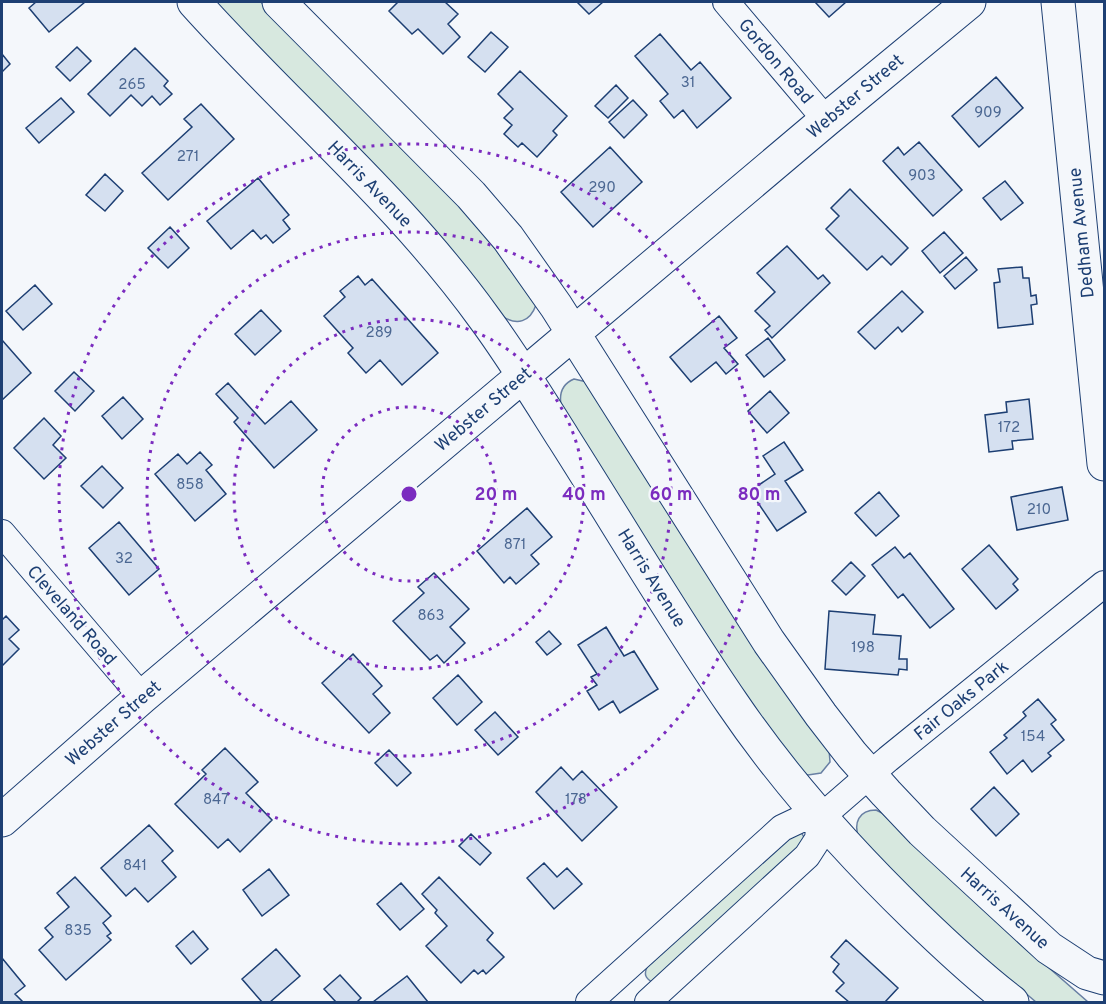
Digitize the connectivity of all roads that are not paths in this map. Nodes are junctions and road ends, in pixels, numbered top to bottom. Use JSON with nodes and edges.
{"nodes":[{"id":1,"x":194,"y":2,"type":"edge"},
{"id":2,"x":279,"y":2,"type":"edge"},
{"id":3,"x":726,"y":2,"type":"edge"},
{"id":4,"x":969,"y":2,"type":"edge"},
{"id":5,"x":1058,"y":2,"type":"edge"},
{"id":6,"x":826,"y":120,"type":"junction"},
{"id":7,"x":573,"y":333,"type":"junction"},
{"id":8,"x":524,"y":375,"type":"junction"},
{"id":9,"x":1104,"y":464,"type":"edge"},
{"id":10,"x":2,"y":533,"type":"edge"},
{"id":11,"x":1104,"y":584,"type":"edge"},
{"id":12,"x":141,"y":697,"type":"junction"},
{"id":13,"x":869,"y":774,"type":"junction"},
{"id":14,"x":820,"y":818,"type":"junction"},
{"id":15,"x":2,"y":820,"type":"edge"},
{"id":16,"x":621,"y":976,"type":"junction"},
{"id":17,"x":1104,"y":978,"type":"edge"},
{"id":18,"x":589,"y":1002,"type":"edge"},
{"id":19,"x":643,"y":1002,"type":"edge"},
{"id":20,"x":648,"y":1002,"type":"edge"},
{"id":21,"x":1012,"y":1002,"type":"edge"}],
"edges":[{"from":1,"to":8,"type":"street","name":"Harris Avenue"},
{"from":2,"to":7,"type":"street","name":"Harris Avenue"},
{"from":3,"to":6,"type":"street","name":"Gordon Road"},
{"from":4,"to":6,"type":"street","name":"Webster Street"},
{"from":5,"to":9,"type":"street","name":"Dedham Avenue"},
{"from":6,"to":7,"type":"street","name":"Webster Street"},
{"from":7,"to":8,"type":"street","name":"Webster Street"},
{"from":7,"to":13,"type":"street","name":"Harris Avenue"},
{"from":8,"to":12,"type":"street","name":"Webster Street"},
{"from":8,"to":14,"type":"street","name":"Harris Avenue"},
{"from":10,"to":12,"type":"street","name":"Cleveland Road"},
{"from":11,"to":13,"type":"street","name":"Fair Oaks Park"},
{"from":12,"to":15,"type":"street","name":"Webster Street"},
{"from":13,"to":14,"type":"street","name":"Fair Oaks Park"},
{"from":13,"to":17,"type":"street","name":"Harris Avenue"},
{"from":14,"to":16,"type":"street"},
{"from":14,"to":20,"type":"street"},
{"from":14,"to":21,"type":"street","name":"Harris Avenue"},
{"from":16,"to":18,"type":"street"},
{"from":16,"to":19,"type":"street"}]}
